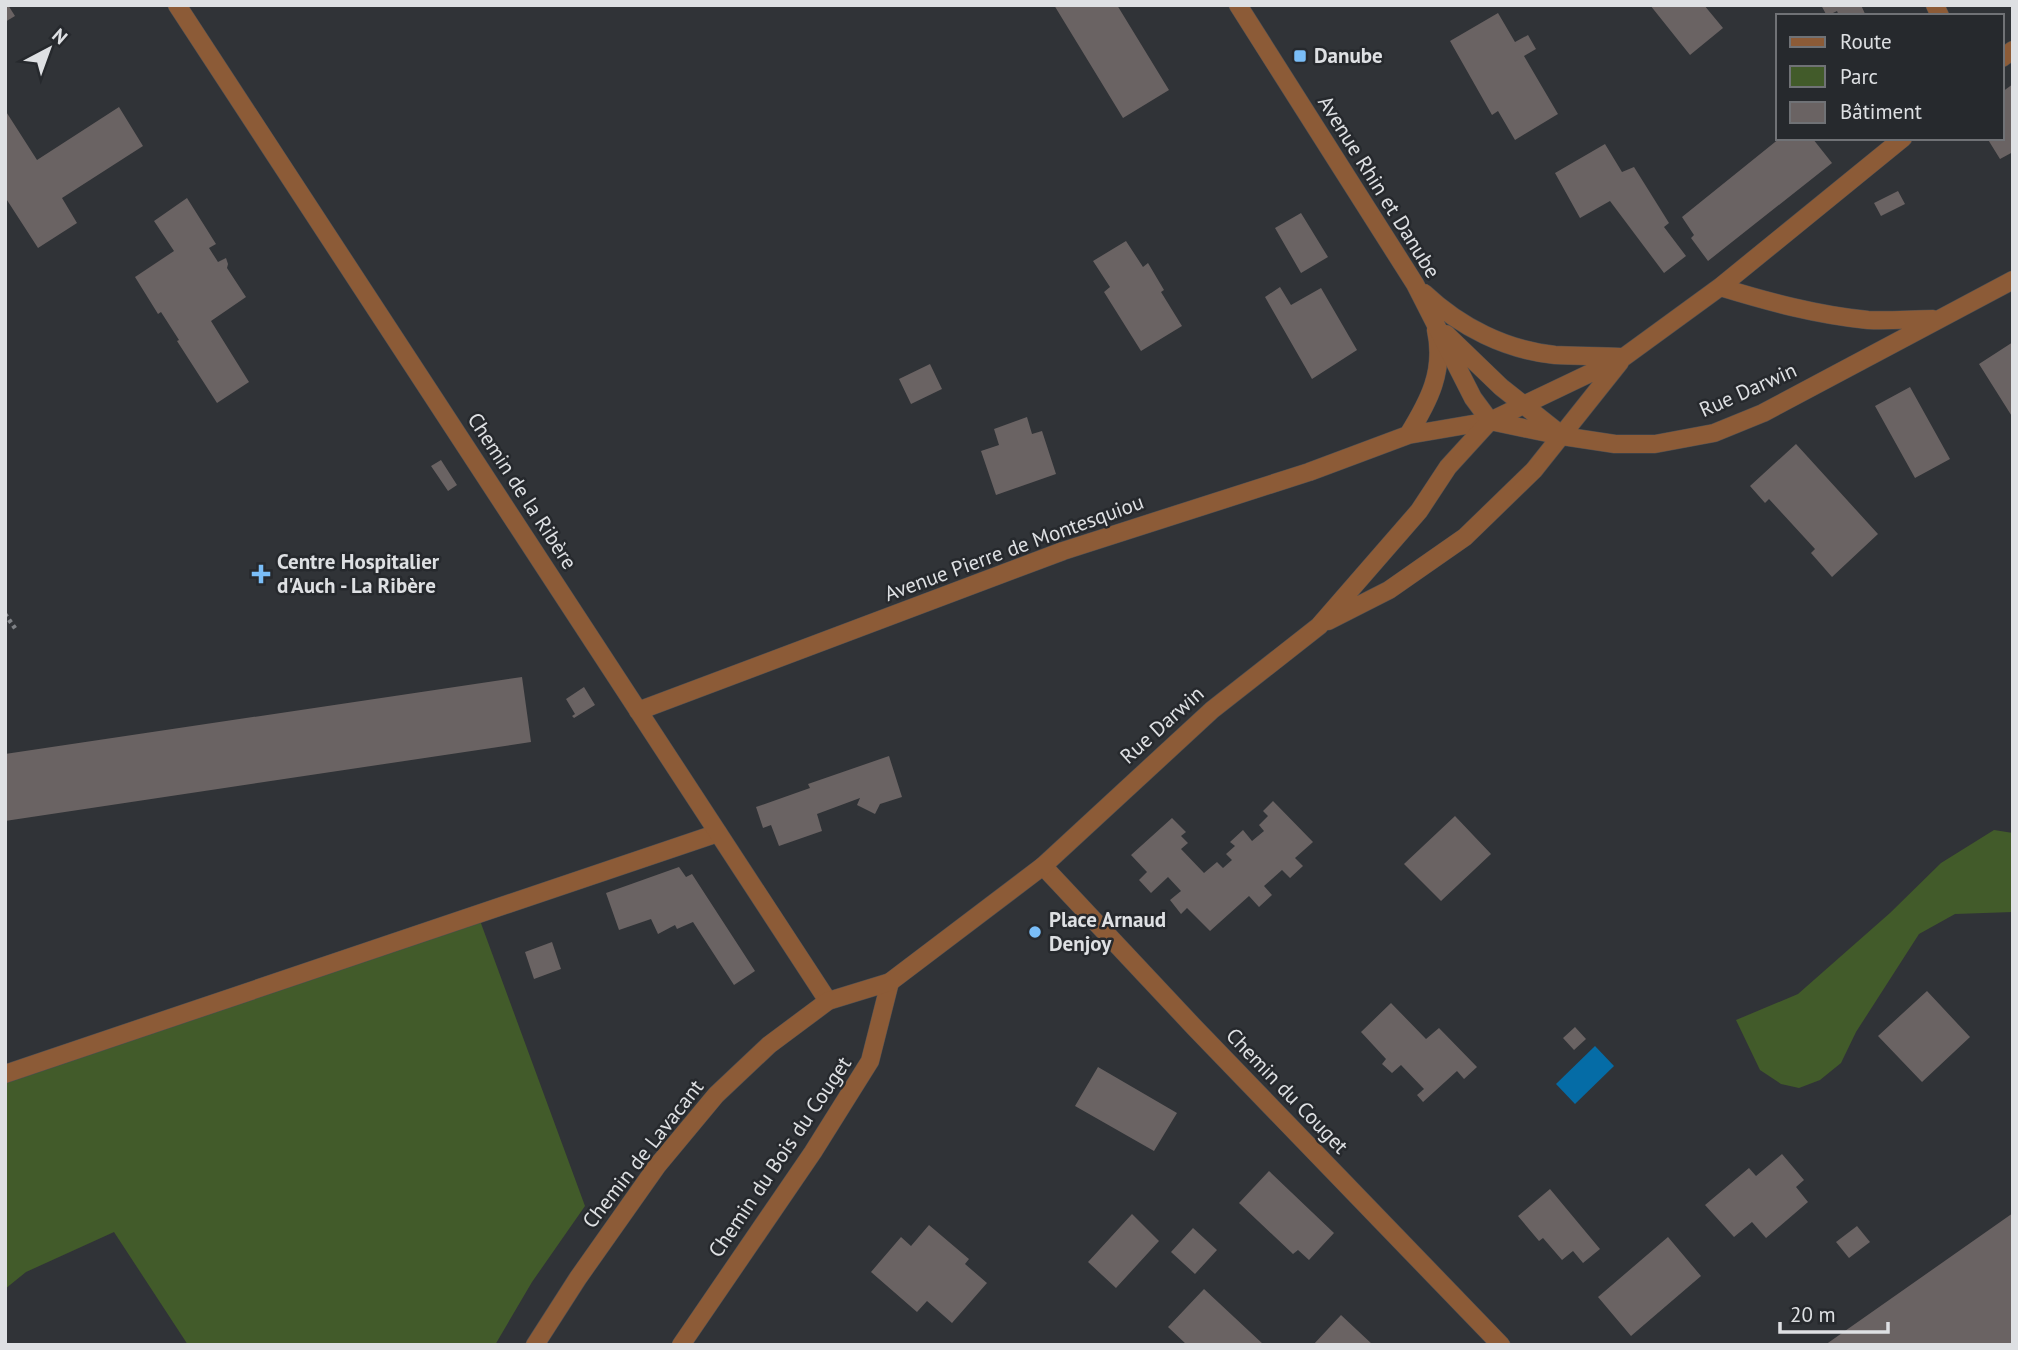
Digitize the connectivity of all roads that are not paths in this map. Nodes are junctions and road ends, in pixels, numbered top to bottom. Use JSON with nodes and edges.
{"nodes":[{"id":1,"x":177,"y":5,"type":"edge"},
{"id":2,"x":1238,"y":5,"type":"edge"},
{"id":3,"x":1901,"y":140,"type":"edge"},
{"id":4,"x":2013,"y":280,"type":"edge"},
{"id":5,"x":1415,"y":284,"type":"junction"},
{"id":6,"x":1720,"y":287,"type":"junction"},
{"id":7,"x":1938,"y":319,"type":"junction"},
{"id":8,"x":1434,"y":323,"type":"junction"},
{"id":9,"x":1624,"y":357,"type":"junction"},
{"id":10,"x":1524,"y":405,"type":"junction"},
{"id":11,"x":1490,"y":421,"type":"junction"},
{"id":12,"x":1408,"y":435,"type":"junction"},
{"id":13,"x":1562,"y":436,"type":"junction"},
{"id":14,"x":1319,"y":626,"type":"junction"},
{"id":15,"x":638,"y":711,"type":"junction"},
{"id":16,"x":718,"y":833,"type":"junction"},
{"id":17,"x":1043,"y":866,"type":"junction"},
{"id":18,"x":890,"y":982,"type":"junction"},
{"id":19,"x":828,"y":1001,"type":"junction"},
{"id":20,"x":5,"y":1074,"type":"edge"},
{"id":21,"x":535,"y":1345,"type":"edge"},
{"id":22,"x":681,"y":1345,"type":"edge"},
{"id":23,"x":1502,"y":1345,"type":"edge"}],
"edges":[{"from":1,"to":15,"type":"street","name":"Chemin de la Ribère"},
{"from":2,"to":5,"type":"street","name":"Avenue Rhin et Danube"},
{"from":3,"to":6,"type":"street","name":"Avenue Pierre de Montesquiou"},
{"from":4,"to":7,"type":"street","name":"Rue Darwin"},
{"from":5,"to":8,"type":"street","name":"Avenue Rhin et Danube"},
{"from":5,"to":9,"type":"street"},
{"from":6,"to":7,"type":"street","name":"Rue Darwin"},
{"from":6,"to":9,"type":"street","name":"Avenue Pierre de Montesquiou"},
{"from":7,"to":13,"type":"street","name":"Rue Darwin"},
{"from":8,"to":10,"type":"street","name":"Avenue Rhin et Danube"},
{"from":8,"to":11,"type":"street","name":"Avenue Rhin et Danube"},
{"from":8,"to":12,"type":"street"},
{"from":9,"to":10,"type":"street","name":"Avenue Pierre de Montesquiou"},
{"from":9,"to":13,"type":"street","name":"Avenue Pierre de Montesquiou"},
{"from":10,"to":11,"type":"street","name":"Avenue Pierre de Montesquiou"},
{"from":10,"to":13,"type":"street"},
{"from":11,"to":12,"type":"street","name":"Avenue Pierre de Montesquiou"},
{"from":11,"to":13,"type":"street","name":"Rue Darwin"},
{"from":11,"to":14,"type":"street","name":"Rue Darwin"},
{"from":12,"to":15,"type":"street","name":"Avenue Pierre de Montesquiou"},
{"from":13,"to":14,"type":"street","name":"Rue Darwin"},
{"from":14,"to":17,"type":"street","name":"Rue Darwin"},
{"from":15,"to":16,"type":"street","name":"Chemin de la Ribère"},
{"from":16,"to":19,"type":"street","name":"Chemin de la Ribère"},
{"from":16,"to":20,"type":"street"},
{"from":17,"to":18,"type":"street"},
{"from":17,"to":23,"type":"street","name":"Chemin du Couget"},
{"from":18,"to":19,"type":"street","name":"Chemin de Lavacant"},
{"from":18,"to":22,"type":"street","name":"Chemin du Bois du Couget"},
{"from":19,"to":21,"type":"street","name":"Chemin de Lavacant"}]}
